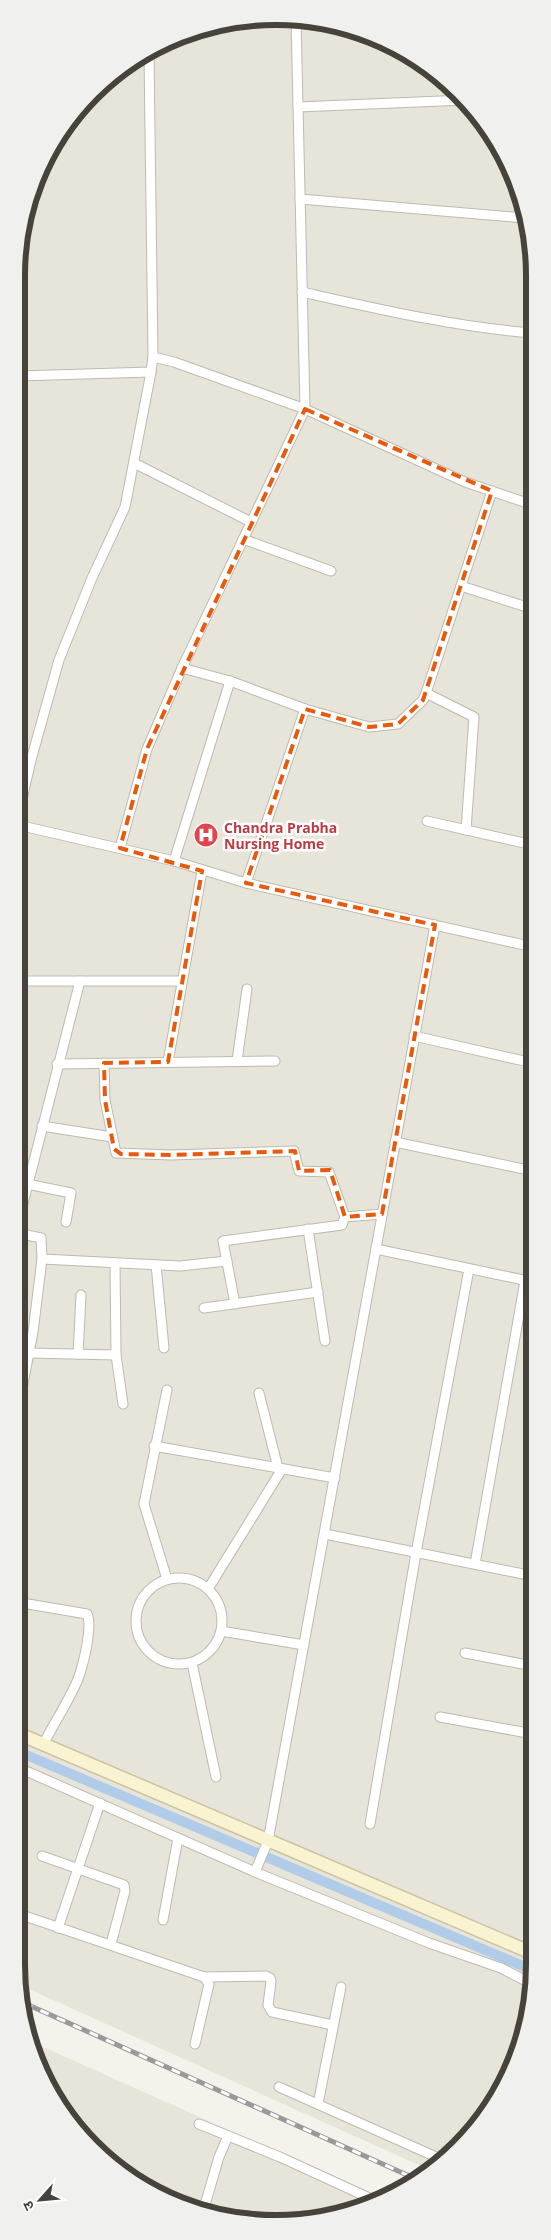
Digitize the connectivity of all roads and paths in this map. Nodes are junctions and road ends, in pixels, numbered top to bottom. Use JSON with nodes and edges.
{"nodes":[{"id":1,"x":296,"y":26,"type":"edge"},
{"id":2,"x":149,"y":60,"type":"edge"},
{"id":3,"x":455,"y":100,"type":"edge"},
{"id":4,"x":298,"y":107,"type":"junction"},
{"id":5,"x":300,"y":199,"type":"junction"},
{"id":6,"x":519,"y":217,"type":"edge"},
{"id":7,"x":302,"y":292,"type":"junction"},
{"id":8,"x":526,"y":333,"type":"edge"},
{"id":9,"x":153,"y":357,"type":"junction"},
{"id":10,"x":151,"y":372,"type":"junction"},
{"id":11,"x":25,"y":376,"type":"edge"},
{"id":12,"x":305,"y":409,"type":"junction"},
{"id":13,"x":134,"y":463,"type":"junction"},
{"id":14,"x":492,"y":491,"type":"junction"},
{"id":15,"x":526,"y":503,"type":"edge"},
{"id":16,"x":251,"y":522,"type":"junction"},
{"id":17,"x":243,"y":539,"type":"junction"},
{"id":18,"x":331,"y":571,"type":"dead end"},
{"id":19,"x":462,"y":586,"type":"junction"},
{"id":20,"x":526,"y":607,"type":"edge"},
{"id":21,"x":182,"y":668,"type":"junction"},
{"id":22,"x":230,"y":681,"type":"junction"},
{"id":23,"x":426,"y":693,"type":"junction"},
{"id":24,"x":305,"y":709,"type":"junction"},
{"id":25,"x":25,"y":786,"type":"edge"},
{"id":26,"x":427,"y":821,"type":"dead end"},
{"id":27,"x":25,"y":827,"type":"edge"},
{"id":28,"x":466,"y":830,"type":"junction"},
{"id":29,"x":526,"y":844,"type":"edge"},
{"id":30,"x":120,"y":848,"type":"junction"},
{"id":31,"x":174,"y":861,"type":"junction"},
{"id":32,"x":202,"y":870,"type":"junction"},
{"id":33,"x":246,"y":883,"type":"junction"},
{"id":34,"x":435,"y":925,"type":"junction"},
{"id":35,"x":526,"y":946,"type":"edge"},
{"id":36,"x":25,"y":981,"type":"edge"},
{"id":37,"x":80,"y":981,"type":"junction"},
{"id":38,"x":182,"y":981,"type":"junction"},
{"id":39,"x":248,"y":990,"type":"dead end"},
{"id":40,"x":414,"y":1036,"type":"junction"},
{"id":41,"x":237,"y":1061,"type":"junction"},
{"id":42,"x":275,"y":1061,"type":"dead end"},
{"id":43,"x":168,"y":1062,"type":"junction"},
{"id":44,"x":526,"y":1062,"type":"edge"},
{"id":45,"x":104,"y":1063,"type":"junction"},
{"id":46,"x":57,"y":1064,"type":"junction"},
{"id":47,"x":42,"y":1126,"type":"junction"},
{"id":48,"x":112,"y":1137,"type":"junction"},
{"id":49,"x":395,"y":1142,"type":"junction"},
{"id":50,"x":526,"y":1171,"type":"edge"},
{"id":51,"x":27,"y":1184,"type":"junction"},
{"id":52,"x":25,"y":1193,"type":"edge"},
{"id":53,"x":382,"y":1214,"type":"junction"},
{"id":54,"x":345,"y":1217,"type":"junction"},
{"id":55,"x":66,"y":1222,"type":"dead end"},
{"id":56,"x":308,"y":1229,"type":"junction"},
{"id":57,"x":25,"y":1235,"type":"edge"},
{"id":58,"x":376,"y":1249,"type":"junction"},
{"id":59,"x":42,"y":1259,"type":"junction"},
{"id":60,"x":227,"y":1261,"type":"junction"},
{"id":61,"x":115,"y":1263,"type":"junction"},
{"id":62,"x":156,"y":1265,"type":"junction"},
{"id":63,"x":469,"y":1269,"type":"junction"},
{"id":64,"x":526,"y":1280,"type":"edge"},
{"id":65,"x":318,"y":1292,"type":"junction"},
{"id":66,"x":81,"y":1295,"type":"dead end"},
{"id":67,"x":526,"y":1297,"type":"edge"},
{"id":68,"x":235,"y":1304,"type":"junction"},
{"id":69,"x":204,"y":1308,"type":"dead end"},
{"id":70,"x":325,"y":1341,"type":"dead end"},
{"id":71,"x":164,"y":1348,"type":"dead end"},
{"id":72,"x":29,"y":1353,"type":"junction"},
{"id":73,"x":78,"y":1354,"type":"junction"},
{"id":74,"x":116,"y":1355,"type":"junction"},
{"id":75,"x":25,"y":1374,"type":"edge"},
{"id":76,"x":167,"y":1390,"type":"dead end"},
{"id":77,"x":259,"y":1393,"type":"dead end"},
{"id":78,"x":123,"y":1404,"type":"dead end"},
{"id":79,"x":154,"y":1446,"type":"junction"},
{"id":80,"x":280,"y":1469,"type":"junction"},
{"id":81,"x":335,"y":1478,"type":"junction"},
{"id":82,"x":324,"y":1534,"type":"junction"},
{"id":83,"x":416,"y":1552,"type":"junction"},
{"id":84,"x":475,"y":1564,"type":"junction"},
{"id":85,"x":526,"y":1575,"type":"edge"},
{"id":86,"x":167,"y":1579,"type":"junction"},
{"id":87,"x":208,"y":1589,"type":"junction"},
{"id":88,"x":28,"y":1604,"type":"dead end"},
{"id":89,"x":221,"y":1631,"type":"junction"},
{"id":90,"x":304,"y":1646,"type":"junction"},
{"id":91,"x":465,"y":1653,"type":"dead end"},
{"id":92,"x":192,"y":1663,"type":"junction"},
{"id":93,"x":526,"y":1665,"type":"edge"},
{"id":94,"x":440,"y":1717,"type":"dead end"},
{"id":95,"x":526,"y":1733,"type":"edge"},
{"id":96,"x":25,"y":1737,"type":"edge"},
{"id":97,"x":43,"y":1744,"type":"junction"},
{"id":98,"x":25,"y":1771,"type":"edge"},
{"id":99,"x":216,"y":1777,"type":"dead end"},
{"id":100,"x":100,"y":1803,"type":"junction"},
{"id":101,"x":370,"y":1824,"type":"dead end"},
{"id":102,"x":178,"y":1838,"type":"junction"},
{"id":103,"x":267,"y":1843,"type":"junction"},
{"id":104,"x":42,"y":1856,"type":"dead end"},
{"id":105,"x":256,"y":1868,"type":"junction"},
{"id":106,"x":78,"y":1869,"type":"junction"},
{"id":107,"x":25,"y":1916,"type":"edge"},
{"id":108,"x":163,"y":1920,"type":"dead end"},
{"id":109,"x":58,"y":1928,"type":"junction"},
{"id":110,"x":111,"y":1944,"type":"junction"},
{"id":111,"x":526,"y":1951,"type":"edge"},
{"id":112,"x":204,"y":1977,"type":"junction"},
{"id":113,"x":525,"y":1980,"type":"edge"},
{"id":114,"x":341,"y":1987,"type":"dead end"},
{"id":115,"x":333,"y":2025,"type":"junction"},
{"id":116,"x":195,"y":2044,"type":"dead end"},
{"id":117,"x":279,"y":2087,"type":"dead end"},
{"id":118,"x":318,"y":2104,"type":"junction"},
{"id":119,"x":199,"y":2124,"type":"dead end"},
{"id":120,"x":228,"y":2136,"type":"junction"},
{"id":121,"x":436,"y":2157,"type":"edge"},
{"id":122,"x":368,"y":2197,"type":"edge"},
{"id":123,"x":205,"y":2205,"type":"edge"}],
"edges":[{"from":1,"to":4,"type":"street"},
{"from":2,"to":9,"type":"street"},
{"from":3,"to":4,"type":"street"},
{"from":4,"to":5,"type":"street"},
{"from":5,"to":6,"type":"street"},
{"from":5,"to":7,"type":"street"},
{"from":7,"to":8,"type":"street"},
{"from":7,"to":12,"type":"street"},
{"from":9,"to":10,"type":"street"},
{"from":9,"to":12,"type":"street"},
{"from":10,"to":11,"type":"street"},
{"from":10,"to":13,"type":"street"},
{"from":12,"to":14,"type":"street"},
{"from":12,"to":16,"type":"street"},
{"from":13,"to":16,"type":"street"},
{"from":13,"to":25,"type":"street"},
{"from":14,"to":15,"type":"street"},
{"from":14,"to":19,"type":"street"},
{"from":16,"to":17,"type":"street"},
{"from":17,"to":18,"type":"street"},
{"from":17,"to":21,"type":"street"},
{"from":19,"to":20,"type":"street"},
{"from":19,"to":23,"type":"street"},
{"from":21,"to":22,"type":"street"},
{"from":21,"to":30,"type":"street"},
{"from":22,"to":24,"type":"street"},
{"from":22,"to":31,"type":"street"},
{"from":23,"to":24,"type":"street"},
{"from":23,"to":28,"type":"street"},
{"from":24,"to":33,"type":"street"},
{"from":26,"to":28,"type":"street"},
{"from":27,"to":30,"type":"street"},
{"from":28,"to":29,"type":"street"},
{"from":30,"to":31,"type":"street"},
{"from":31,"to":32,"type":"street"},
{"from":32,"to":33,"type":"street"},
{"from":32,"to":38,"type":"street"},
{"from":33,"to":34,"type":"street"},
{"from":34,"to":35,"type":"street"},
{"from":34,"to":40,"type":"street"},
{"from":36,"to":37,"type":"street"},
{"from":37,"to":38,"type":"street"},
{"from":37,"to":46,"type":"street"},
{"from":38,"to":43,"type":"street"},
{"from":39,"to":41,"type":"street"},
{"from":40,"to":44,"type":"street"},
{"from":40,"to":49,"type":"street"},
{"from":41,"to":42,"type":"street"},
{"from":41,"to":43,"type":"street"},
{"from":43,"to":45,"type":"street"},
{"from":45,"to":46,"type":"street"},
{"from":45,"to":48,"type":"street"},
{"from":46,"to":47,"type":"street"},
{"from":47,"to":48,"type":"street"},
{"from":47,"to":51,"type":"street"},
{"from":48,"to":54,"type":"street"},
{"from":49,"to":50,"type":"street"},
{"from":49,"to":53,"type":"street"},
{"from":51,"to":52,"type":"street"},
{"from":51,"to":55,"type":"street"},
{"from":53,"to":54,"type":"street"},
{"from":53,"to":58,"type":"street"},
{"from":54,"to":56,"type":"street"},
{"from":56,"to":60,"type":"street"},
{"from":56,"to":65,"type":"street"},
{"from":57,"to":59,"type":"street"},
{"from":58,"to":63,"type":"street"},
{"from":58,"to":81,"type":"street"},
{"from":59,"to":61,"type":"street"},
{"from":59,"to":72,"type":"street"},
{"from":60,"to":62,"type":"street"},
{"from":60,"to":68,"type":"street"},
{"from":61,"to":62,"type":"street"},
{"from":61,"to":74,"type":"street"},
{"from":62,"to":71,"type":"street"},
{"from":63,"to":64,"type":"street"},
{"from":63,"to":83,"type":"street"},
{"from":65,"to":68,"type":"street"},
{"from":65,"to":70,"type":"street"},
{"from":66,"to":73,"type":"street"},
{"from":67,"to":84,"type":"street"},
{"from":68,"to":69,"type":"street"},
{"from":72,"to":73,"type":"street"},
{"from":72,"to":75,"type":"street"},
{"from":73,"to":74,"type":"street"},
{"from":74,"to":78,"type":"street"},
{"from":76,"to":79,"type":"street"},
{"from":77,"to":80,"type":"street"},
{"from":79,"to":80,"type":"street"},
{"from":79,"to":86,"type":"street"},
{"from":80,"to":81,"type":"street"},
{"from":80,"to":87,"type":"street"},
{"from":81,"to":82,"type":"street"},
{"from":82,"to":83,"type":"street"},
{"from":82,"to":90,"type":"street"},
{"from":83,"to":84,"type":"street"},
{"from":83,"to":101,"type":"street"},
{"from":84,"to":85,"type":"street"},
{"from":86,"to":87,"type":"street"},
{"from":86,"to":92,"type":"street"},
{"from":87,"to":89,"type":"street"},
{"from":88,"to":97,"type":"street"},
{"from":89,"to":90,"type":"street"},
{"from":89,"to":92,"type":"street"},
{"from":90,"to":103,"type":"street"},
{"from":91,"to":93,"type":"street"},
{"from":92,"to":99,"type":"street"},
{"from":94,"to":95,"type":"street"},
{"from":96,"to":97,"type":"street"},
{"from":97,"to":103,"type":"street"},
{"from":98,"to":100,"type":"street"},
{"from":100,"to":102,"type":"street"},
{"from":100,"to":106,"type":"street"},
{"from":102,"to":105,"type":"street"},
{"from":102,"to":108,"type":"street"},
{"from":103,"to":105,"type":"street"},
{"from":103,"to":111,"type":"street"},
{"from":104,"to":106,"type":"street"},
{"from":105,"to":113,"type":"street"},
{"from":106,"to":109,"type":"street"},
{"from":106,"to":110,"type":"street"},
{"from":107,"to":109,"type":"street"},
{"from":109,"to":110,"type":"street"},
{"from":110,"to":112,"type":"street"},
{"from":112,"to":115,"type":"street"},
{"from":112,"to":116,"type":"street"},
{"from":114,"to":115,"type":"street"},
{"from":115,"to":118,"type":"street"},
{"from":117,"to":118,"type":"street"},
{"from":118,"to":121,"type":"street"},
{"from":119,"to":120,"type":"street"},
{"from":120,"to":122,"type":"street"},
{"from":120,"to":123,"type":"street"}]}
